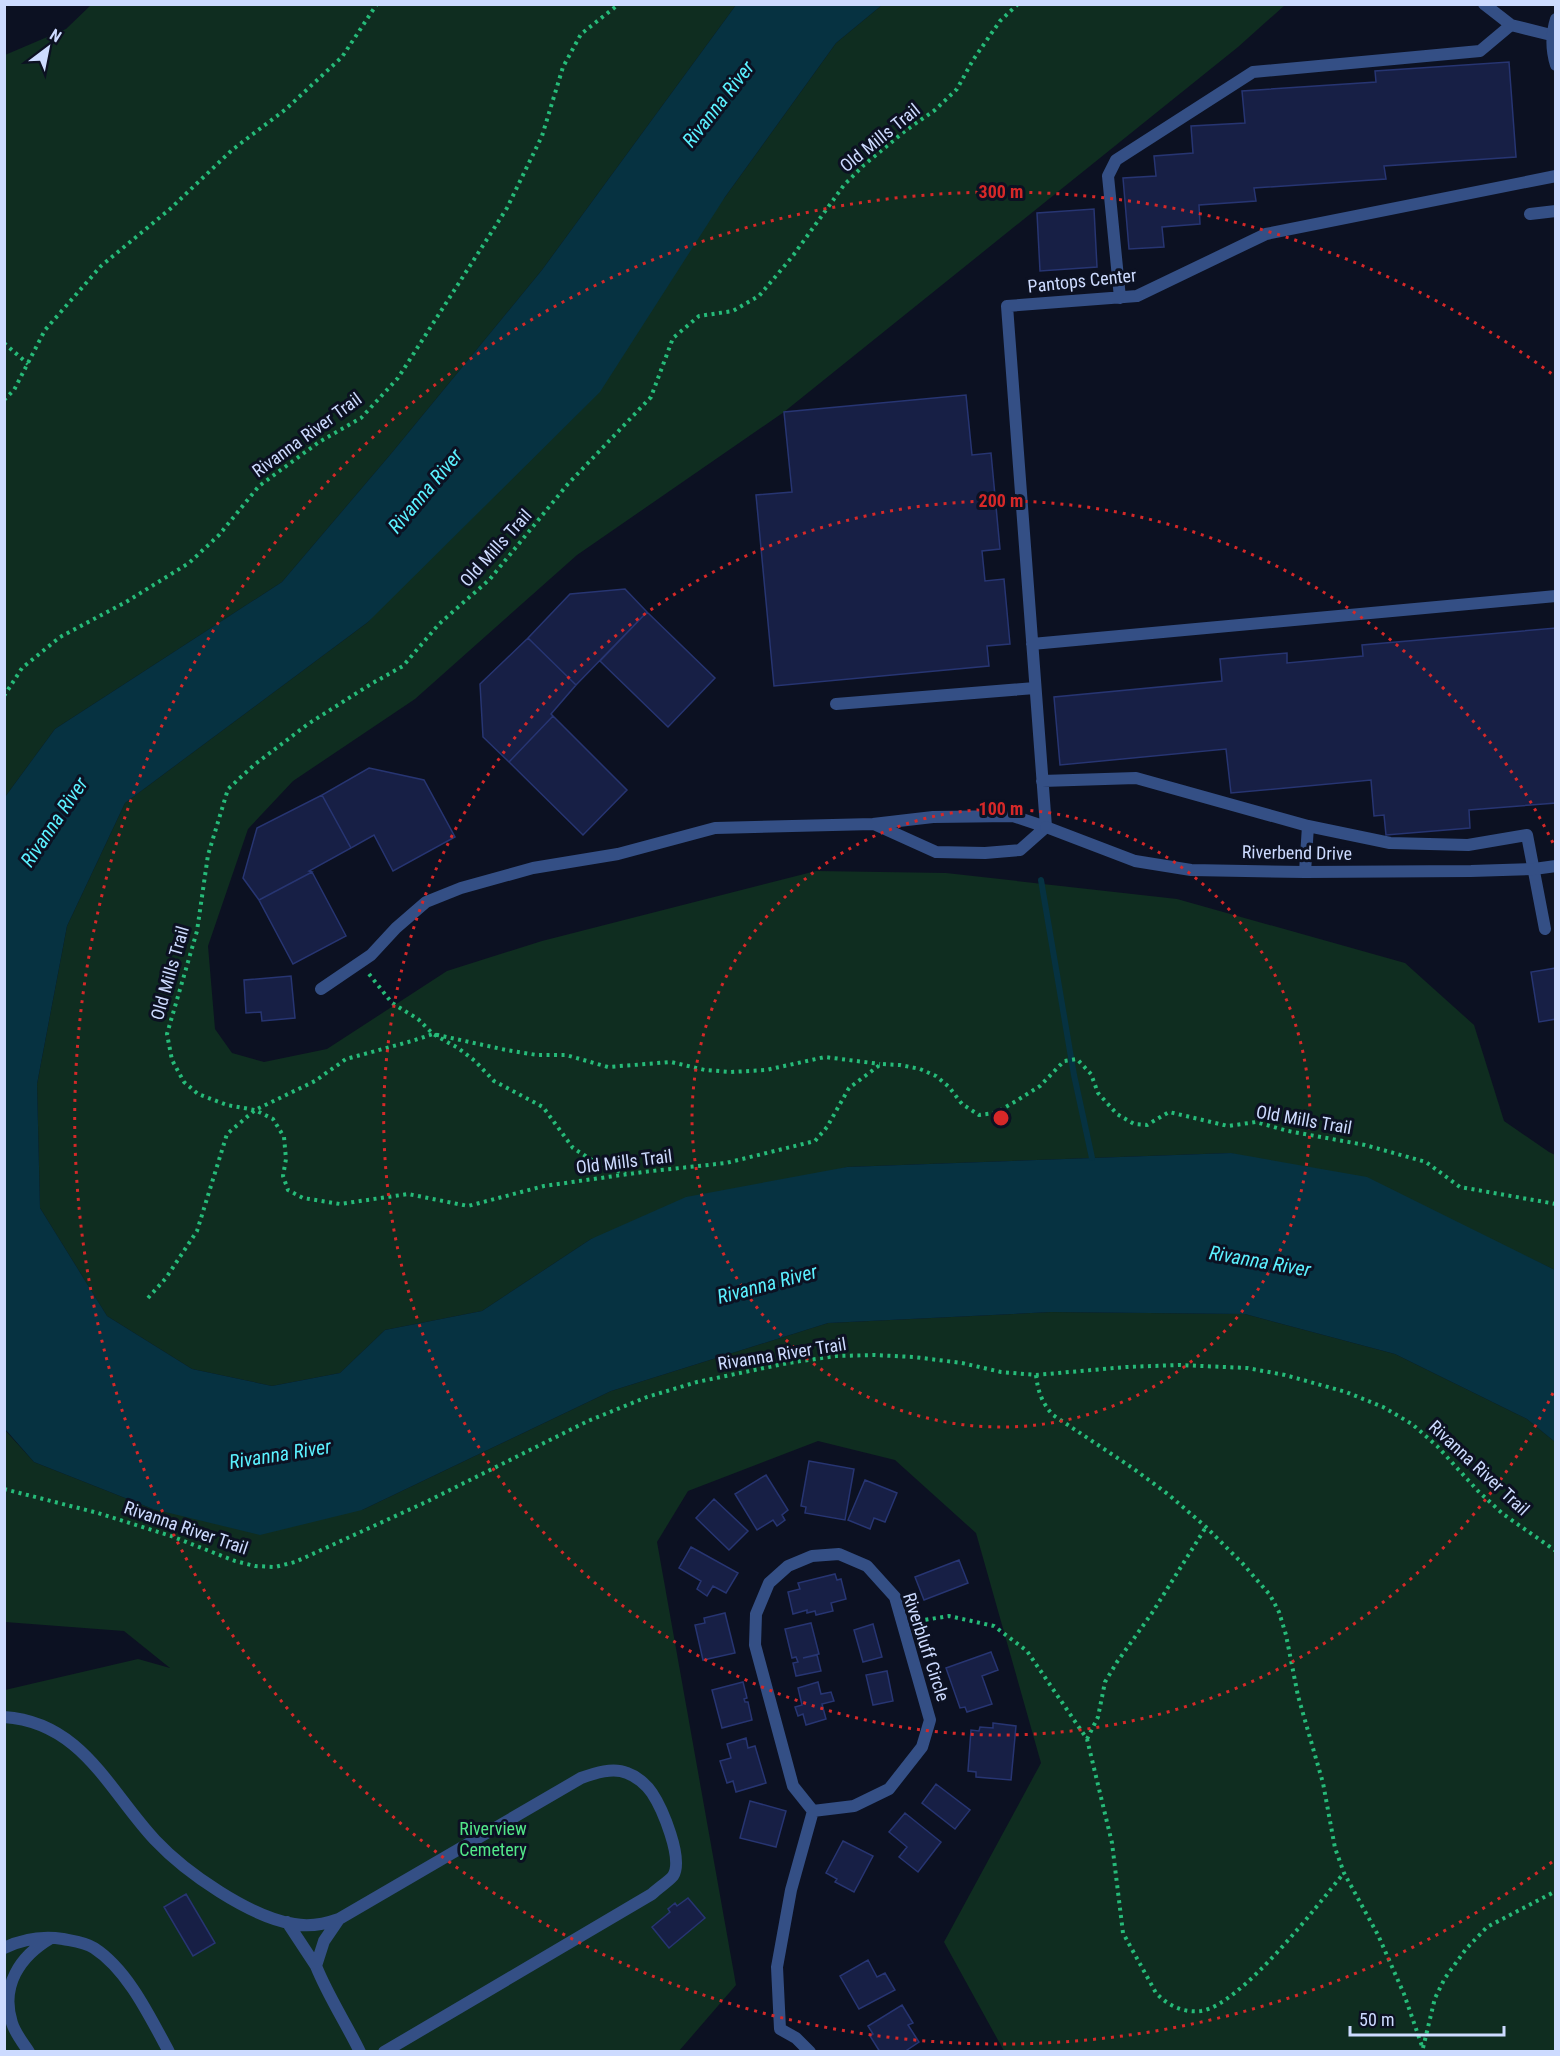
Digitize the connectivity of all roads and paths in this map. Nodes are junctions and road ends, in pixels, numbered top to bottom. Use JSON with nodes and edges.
{"nodes":[{"id":1,"x":377,"y":4,"type":"edge"},
{"id":2,"x":620,"y":4,"type":"edge"},
{"id":3,"x":1018,"y":4,"type":"edge"},
{"id":4,"x":1484,"y":4,"type":"edge"},
{"id":5,"x":1556,"y":19,"type":"edge"},
{"id":6,"x":1511,"y":25,"type":"junction"},
{"id":7,"x":1551,"y":35,"type":"junction"},
{"id":8,"x":1556,"y":65,"type":"edge"},
{"id":9,"x":1556,"y":176,"type":"edge"},
{"id":10,"x":1556,"y":211,"type":"edge"},
{"id":11,"x":1530,"y":214,"type":"dead end"},
{"id":12,"x":1120,"y":298,"type":"junction"},
{"id":13,"x":4,"y":343,"type":"edge"},
{"id":14,"x":28,"y":364,"type":"junction"},
{"id":15,"x":4,"y":400,"type":"edge"},
{"id":16,"x":1556,"y":596,"type":"edge"},
{"id":17,"x":1032,"y":644,"type":"junction"},
{"id":18,"x":1035,"y":688,"type":"junction"},
{"id":19,"x":4,"y":696,"type":"edge"},
{"id":20,"x":836,"y":704,"type":"dead end"},
{"id":21,"x":1042,"y":781,"type":"junction"},
{"id":22,"x":873,"y":824,"type":"junction"},
{"id":23,"x":1308,"y":826,"type":"junction"},
{"id":24,"x":1046,"y":827,"type":"junction"},
{"id":25,"x":1556,"y":866,"type":"edge"},
{"id":26,"x":1534,"y":869,"type":"junction"},
{"id":27,"x":1305,"y":872,"type":"junction"},
{"id":28,"x":1545,"y":929,"type":"dead end"},
{"id":29,"x":359,"y":963,"type":"junction"},
{"id":30,"x":321,"y":989,"type":"dead end"},
{"id":31,"x":433,"y":1034,"type":"junction"},
{"id":32,"x":881,"y":1064,"type":"junction"},
{"id":33,"x":255,"y":1110,"type":"junction"},
{"id":34,"x":627,"y":1175,"type":"junction"},
{"id":35,"x":1556,"y":1204,"type":"edge"},
{"id":36,"x":148,"y":1298,"type":"dead end"},
{"id":37,"x":1036,"y":1375,"type":"junction"},
{"id":38,"x":4,"y":1489,"type":"edge"},
{"id":39,"x":1206,"y":1527,"type":"junction"},
{"id":40,"x":1556,"y":1551,"type":"edge"},
{"id":41,"x":902,"y":1624,"type":"junction"},
{"id":42,"x":4,"y":1717,"type":"edge"},
{"id":43,"x":1087,"y":1739,"type":"junction"},
{"id":44,"x":813,"y":1810,"type":"junction"},
{"id":45,"x":1344,"y":1874,"type":"junction"},
{"id":46,"x":1556,"y":1891,"type":"edge"},
{"id":47,"x":339,"y":1919,"type":"junction"},
{"id":48,"x":287,"y":1922,"type":"junction"},
{"id":49,"x":52,"y":1938,"type":"junction"},
{"id":50,"x":4,"y":1948,"type":"edge"},
{"id":51,"x":316,"y":1966,"type":"junction"},
{"id":52,"x":1423,"y":2050,"type":"edge"},
{"id":53,"x":29,"y":2052,"type":"edge"},
{"id":54,"x":170,"y":2052,"type":"edge"},
{"id":55,"x":360,"y":2052,"type":"edge"},
{"id":56,"x":384,"y":2052,"type":"edge"},
{"id":57,"x":810,"y":2052,"type":"edge"}],
"edges":[{"from":1,"to":14,"type":"path"},
{"from":2,"to":19,"type":"path","name":"Rivanna River Trail"},
{"from":3,"to":33,"type":"path","name":"Old Mills Trail"},
{"from":4,"to":6,"type":"street"},
{"from":5,"to":7,"type":"street"},
{"from":6,"to":7,"type":"street"},
{"from":6,"to":12,"type":"street"},
{"from":7,"to":8,"type":"street"},
{"from":9,"to":12,"type":"street","name":"Pantops Center"},
{"from":10,"to":11,"type":"street"},
{"from":12,"to":17,"type":"street","name":"Pantops Center"},
{"from":13,"to":14,"type":"path"},
{"from":14,"to":15,"type":"path"},
{"from":16,"to":17,"type":"street"},
{"from":17,"to":18,"type":"street","name":"Pantops Center"},
{"from":18,"to":20,"type":"street"},
{"from":18,"to":21,"type":"street","name":"Pantops Center"},
{"from":21,"to":23,"type":"street"},
{"from":21,"to":24,"type":"street","name":"Pantops Center"},
{"from":22,"to":24,"type":"street","name":"Riverbend Drive"},
{"from":22,"to":24,"type":"street"},
{"from":22,"to":29,"type":"street","name":"Riverbend Drive"},
{"from":23,"to":26,"type":"street"},
{"from":23,"to":27,"type":"street"},
{"from":24,"to":27,"type":"street","name":"Riverbend Drive"},
{"from":25,"to":26,"type":"street","name":"Riverbend Drive"},
{"from":26,"to":27,"type":"street","name":"Riverbend Drive"},
{"from":26,"to":28,"type":"street"},
{"from":29,"to":30,"type":"street","name":"Riverbend Drive"},
{"from":29,"to":31,"type":"path"},
{"from":31,"to":32,"type":"path"},
{"from":31,"to":33,"type":"path"},
{"from":31,"to":34,"type":"path"},
{"from":32,"to":34,"type":"path","name":"Old Mills Trail"},
{"from":32,"to":35,"type":"path","name":"Old Mills Trail"},
{"from":33,"to":34,"type":"path","name":"Old Mills Trail"},
{"from":33,"to":36,"type":"path"},
{"from":37,"to":38,"type":"path","name":"Rivanna River Trail"},
{"from":37,"to":39,"type":"path"},
{"from":37,"to":40,"type":"path","name":"Rivanna River Trail"},
{"from":39,"to":43,"type":"path"},
{"from":39,"to":45,"type":"path"},
{"from":41,"to":43,"type":"path"},
{"from":41,"to":44,"type":"street","name":"Riverbluff Circle"},
{"from":41,"to":44,"type":"street","name":"Riverbluff Circle"},
{"from":42,"to":48,"type":"street"},
{"from":43,"to":45,"type":"path"},
{"from":44,"to":57,"type":"street"},
{"from":45,"to":52,"type":"path"},
{"from":46,"to":52,"type":"path"},
{"from":47,"to":48,"type":"street"},
{"from":47,"to":51,"type":"street"},
{"from":47,"to":56,"type":"street"},
{"from":48,"to":51,"type":"street"},
{"from":49,"to":50,"type":"street"},
{"from":49,"to":53,"type":"street"},
{"from":49,"to":54,"type":"street"},
{"from":51,"to":55,"type":"street"}]}
